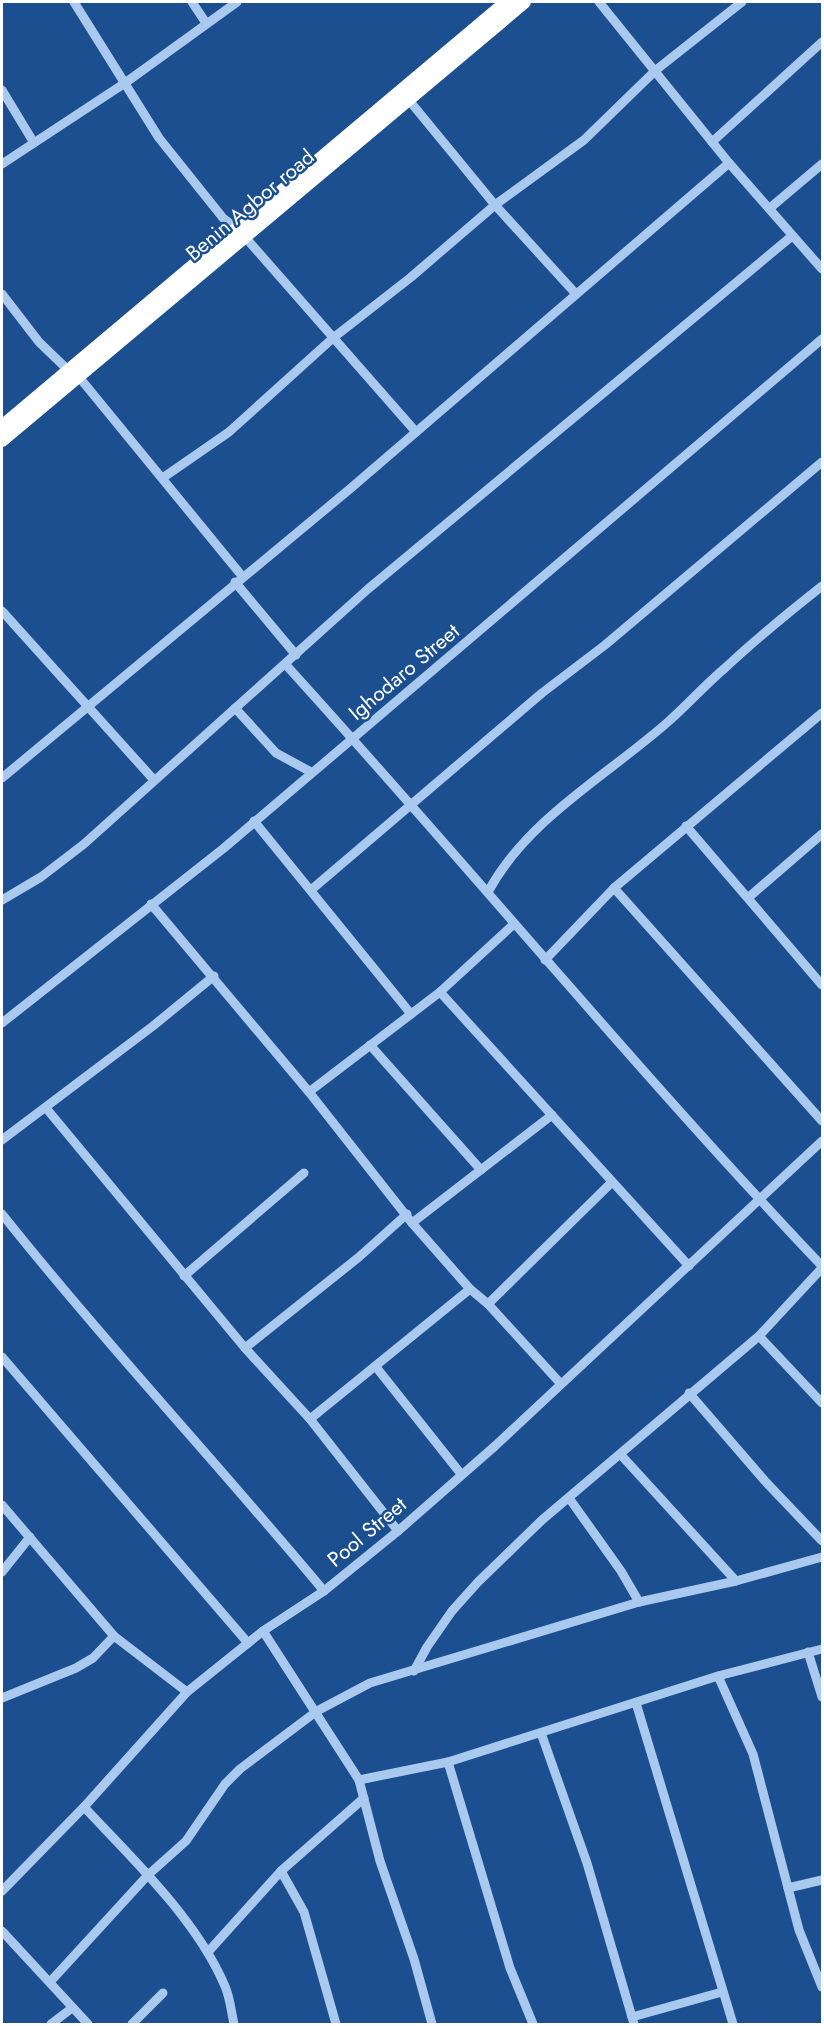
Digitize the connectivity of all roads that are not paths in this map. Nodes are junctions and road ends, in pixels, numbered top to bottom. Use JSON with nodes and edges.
{"nodes":[{"id":1,"x":74,"y":2,"type":"edge"},
{"id":2,"x":192,"y":2,"type":"edge"},
{"id":3,"x":237,"y":2,"type":"edge"},
{"id":4,"x":507,"y":2,"type":"edge"},
{"id":5,"x":525,"y":2,"type":"edge"},
{"id":6,"x":599,"y":2,"type":"edge"},
{"id":7,"x":742,"y":2,"type":"edge"},
{"id":8,"x":206,"y":23,"type":"junction"},
{"id":9,"x":822,"y":42,"type":"edge"},
{"id":10,"x":656,"y":70,"type":"junction"},
{"id":11,"x":125,"y":83,"type":"junction"},
{"id":12,"x":2,"y":90,"type":"edge"},
{"id":13,"x":408,"y":99,"type":"junction"},
{"id":14,"x":712,"y":142,"type":"junction"},
{"id":15,"x":34,"y":143,"type":"junction"},
{"id":16,"x":729,"y":163,"type":"junction"},
{"id":17,"x":2,"y":164,"type":"edge"},
{"id":18,"x":822,"y":164,"type":"edge"},
{"id":19,"x":495,"y":205,"type":"junction"},
{"id":20,"x":770,"y":207,"type":"junction"},
{"id":21,"x":240,"y":232,"type":"junction"},
{"id":22,"x":792,"y":236,"type":"junction"},
{"id":23,"x":822,"y":269,"type":"edge"},
{"id":24,"x":2,"y":294,"type":"edge"},
{"id":25,"x":576,"y":294,"type":"junction"},
{"id":26,"x":333,"y":338,"type":"junction"},
{"id":27,"x":822,"y":339,"type":"edge"},
{"id":28,"x":73,"y":373,"type":"junction"},
{"id":29,"x":2,"y":427,"type":"edge"},
{"id":30,"x":416,"y":432,"type":"junction"},
{"id":31,"x":2,"y":440,"type":"edge"},
{"id":32,"x":822,"y":462,"type":"edge"},
{"id":33,"x":164,"y":477,"type":"junction"},
{"id":34,"x":238,"y":579,"type":"junction"},
{"id":35,"x":822,"y":586,"type":"edge"},
{"id":36,"x":2,"y":612,"type":"edge"},
{"id":37,"x":296,"y":655,"type":"junction"},
{"id":38,"x":286,"y":665,"type":"junction"},
{"id":39,"x":88,"y":704,"type":"junction"},
{"id":40,"x":235,"y":708,"type":"junction"},
{"id":41,"x":822,"y":713,"type":"edge"},
{"id":42,"x":353,"y":738,"type":"junction"},
{"id":43,"x":311,"y":772,"type":"junction"},
{"id":44,"x":2,"y":778,"type":"edge"},
{"id":45,"x":154,"y":780,"type":"junction"},
{"id":46,"x":412,"y":805,"type":"junction"},
{"id":47,"x":254,"y":821,"type":"junction"},
{"id":48,"x":686,"y":826,"type":"junction"},
{"id":49,"x":822,"y":834,"type":"edge"},
{"id":50,"x":614,"y":888,"type":"junction"},
{"id":51,"x":311,"y":890,"type":"junction"},
{"id":52,"x":488,"y":892,"type":"junction"},
{"id":53,"x":749,"y":897,"type":"junction"},
{"id":54,"x":2,"y":900,"type":"edge"},
{"id":55,"x":151,"y":904,"type":"junction"},
{"id":56,"x":514,"y":924,"type":"junction"},
{"id":57,"x":544,"y":960,"type":"junction"},
{"id":58,"x":822,"y":968,"type":"edge"},
{"id":59,"x":814,"y":975,"type":"junction"},
{"id":60,"x":214,"y":976,"type":"junction"},
{"id":61,"x":822,"y":986,"type":"edge"},
{"id":62,"x":440,"y":992,"type":"junction"},
{"id":63,"x":411,"y":1014,"type":"junction"},
{"id":64,"x":2,"y":1023,"type":"edge"},
{"id":65,"x":370,"y":1045,"type":"junction"},
{"id":66,"x":309,"y":1092,"type":"junction"},
{"id":67,"x":46,"y":1108,"type":"junction"},
{"id":68,"x":552,"y":1115,"type":"junction"},
{"id":69,"x":822,"y":1121,"type":"edge"},
{"id":70,"x":2,"y":1140,"type":"edge"},
{"id":71,"x":822,"y":1141,"type":"edge"},
{"id":72,"x":481,"y":1170,"type":"junction"},
{"id":73,"x":304,"y":1173,"type":"dead end"},
{"id":74,"x":612,"y":1182,"type":"junction"},
{"id":75,"x":760,"y":1201,"type":"junction"},
{"id":76,"x":2,"y":1214,"type":"edge"},
{"id":77,"x":409,"y":1218,"type":"junction"},
{"id":78,"x":689,"y":1266,"type":"junction"},
{"id":79,"x":822,"y":1267,"type":"edge"},
{"id":80,"x":184,"y":1276,"type":"junction"},
{"id":81,"x":470,"y":1289,"type":"junction"},
{"id":82,"x":488,"y":1304,"type":"junction"},
{"id":83,"x":759,"y":1336,"type":"junction"},
{"id":84,"x":244,"y":1348,"type":"junction"},
{"id":85,"x":2,"y":1357,"type":"edge"},
{"id":86,"x":10,"y":1367,"type":"junction"},
{"id":87,"x":376,"y":1367,"type":"junction"},
{"id":88,"x":2,"y":1375,"type":"edge"},
{"id":89,"x":561,"y":1384,"type":"junction"},
{"id":90,"x":688,"y":1393,"type":"junction"},
{"id":91,"x":822,"y":1403,"type":"edge"},
{"id":92,"x":310,"y":1419,"type":"junction"},
{"id":93,"x":621,"y":1455,"type":"junction"},
{"id":94,"x":461,"y":1474,"type":"junction"},
{"id":95,"x":569,"y":1498,"type":"junction"},
{"id":96,"x":2,"y":1505,"type":"edge"},
{"id":97,"x":398,"y":1531,"type":"junction"},
{"id":98,"x":30,"y":1537,"type":"junction"},
{"id":99,"x":822,"y":1541,"type":"edge"},
{"id":100,"x":822,"y":1557,"type":"edge"},
{"id":101,"x":2,"y":1572,"type":"edge"},
{"id":102,"x":736,"y":1581,"type":"junction"},
{"id":103,"x":324,"y":1591,"type":"junction"},
{"id":104,"x":639,"y":1602,"type":"junction"},
{"id":105,"x":263,"y":1631,"type":"junction"},
{"id":106,"x":114,"y":1636,"type":"junction"},
{"id":107,"x":248,"y":1643,"type":"junction"},
{"id":108,"x":822,"y":1649,"type":"edge"},
{"id":109,"x":808,"y":1652,"type":"junction"},
{"id":110,"x":414,"y":1671,"type":"junction"},
{"id":111,"x":718,"y":1676,"type":"junction"},
{"id":112,"x":187,"y":1692,"type":"junction"},
{"id":113,"x":822,"y":1697,"type":"edge"},
{"id":114,"x":2,"y":1698,"type":"edge"},
{"id":115,"x":636,"y":1703,"type":"junction"},
{"id":116,"x":317,"y":1711,"type":"junction"},
{"id":117,"x":542,"y":1733,"type":"junction"},
{"id":118,"x":448,"y":1762,"type":"junction"},
{"id":119,"x":359,"y":1780,"type":"junction"},
{"id":120,"x":364,"y":1798,"type":"junction"},
{"id":121,"x":84,"y":1807,"type":"junction"},
{"id":122,"x":281,"y":1871,"type":"junction"},
{"id":123,"x":148,"y":1875,"type":"junction"},
{"id":124,"x":822,"y":1880,"type":"edge"},
{"id":125,"x":788,"y":1888,"type":"junction"},
{"id":126,"x":2,"y":1891,"type":"edge"},
{"id":127,"x":2,"y":1931,"type":"edge"},
{"id":128,"x":208,"y":1952,"type":"junction"},
{"id":129,"x":822,"y":1981,"type":"edge"},
{"id":130,"x":50,"y":1982,"type":"junction"},
{"id":131,"x":722,"y":1992,"type":"junction"},
{"id":132,"x":163,"y":1993,"type":"dead end"},
{"id":133,"x":72,"y":2008,"type":"junction"},
{"id":134,"x":633,"y":2021,"type":"edge"},
{"id":135,"x":51,"y":2025,"type":"edge"},
{"id":136,"x":88,"y":2025,"type":"edge"},
{"id":137,"x":132,"y":2025,"type":"edge"},
{"id":138,"x":234,"y":2025,"type":"edge"},
{"id":139,"x":336,"y":2025,"type":"edge"},
{"id":140,"x":432,"y":2025,"type":"edge"},
{"id":141,"x":533,"y":2025,"type":"edge"},
{"id":142,"x":733,"y":2025,"type":"edge"}],
"edges":[{"from":1,"to":11,"type":"street"},
{"from":2,"to":8,"type":"street"},
{"from":3,"to":8,"type":"street"},
{"from":4,"to":21,"type":"highway","name":"Benin Agbor road"},
{"from":5,"to":13,"type":"highway","name":"Benin Agbor road"},
{"from":6,"to":10,"type":"street"},
{"from":7,"to":10,"type":"street"},
{"from":8,"to":11,"type":"street"},
{"from":9,"to":14,"type":"street"},
{"from":10,"to":14,"type":"street"},
{"from":10,"to":19,"type":"street"},
{"from":11,"to":15,"type":"street"},
{"from":11,"to":21,"type":"street"},
{"from":12,"to":15,"type":"street"},
{"from":13,"to":19,"type":"street"},
{"from":13,"to":21,"type":"highway","name":"Benin Agbor road"},
{"from":14,"to":16,"type":"street"},
{"from":15,"to":17,"type":"street"},
{"from":16,"to":20,"type":"street"},
{"from":16,"to":25,"type":"street"},
{"from":18,"to":20,"type":"street"},
{"from":19,"to":25,"type":"street"},
{"from":19,"to":26,"type":"street"},
{"from":20,"to":22,"type":"street"},
{"from":21,"to":26,"type":"street"},
{"from":21,"to":28,"type":"highway","name":"Benin Agbor road"},
{"from":22,"to":23,"type":"street"},
{"from":22,"to":37,"type":"street"},
{"from":24,"to":28,"type":"street"},
{"from":25,"to":30,"type":"street"},
{"from":26,"to":30,"type":"street"},
{"from":26,"to":33,"type":"street"},
{"from":27,"to":42,"type":"street","name":"Ighodaro Street"},
{"from":28,"to":29,"type":"highway","name":"Benin Agbor road"},
{"from":28,"to":31,"type":"highway","name":"Benin Agbor road"},
{"from":28,"to":33,"type":"street"},
{"from":30,"to":34,"type":"street"},
{"from":32,"to":46,"type":"street"},
{"from":33,"to":34,"type":"street"},
{"from":34,"to":37,"type":"street"},
{"from":34,"to":39,"type":"street"},
{"from":35,"to":52,"type":"street"},
{"from":36,"to":39,"type":"street"},
{"from":37,"to":38,"type":"street"},
{"from":38,"to":40,"type":"street"},
{"from":38,"to":42,"type":"street"},
{"from":39,"to":44,"type":"street"},
{"from":39,"to":45,"type":"street"},
{"from":40,"to":43,"type":"street"},
{"from":40,"to":45,"type":"street"},
{"from":41,"to":48,"type":"street"},
{"from":42,"to":43,"type":"street","name":"Ighodaro Street"},
{"from":42,"to":46,"type":"street"},
{"from":43,"to":47,"type":"street","name":"Ighodaro Street"},
{"from":45,"to":54,"type":"street"},
{"from":46,"to":51,"type":"street"},
{"from":46,"to":52,"type":"street"},
{"from":47,"to":51,"type":"street"},
{"from":47,"to":55,"type":"street","name":"Ighodaro Street"},
{"from":48,"to":50,"type":"street"},
{"from":48,"to":53,"type":"street"},
{"from":49,"to":53,"type":"street"},
{"from":50,"to":57,"type":"street"},
{"from":50,"to":69,"type":"street"},
{"from":51,"to":63,"type":"street"},
{"from":52,"to":56,"type":"street"},
{"from":53,"to":59,"type":"street"},
{"from":55,"to":60,"type":"street"},
{"from":55,"to":64,"type":"street","name":"Ighodaro Street"},
{"from":56,"to":57,"type":"street"},
{"from":56,"to":62,"type":"street"},
{"from":57,"to":75,"type":"street"},
{"from":58,"to":59,"type":"street"},
{"from":59,"to":61,"type":"street"},
{"from":60,"to":66,"type":"street"},
{"from":60,"to":67,"type":"street"},
{"from":62,"to":63,"type":"street"},
{"from":62,"to":68,"type":"street"},
{"from":63,"to":65,"type":"street"},
{"from":65,"to":66,"type":"street"},
{"from":65,"to":72,"type":"street"},
{"from":66,"to":77,"type":"street"},
{"from":67,"to":70,"type":"street"},
{"from":67,"to":80,"type":"street"},
{"from":68,"to":72,"type":"street"},
{"from":68,"to":74,"type":"street"},
{"from":71,"to":75,"type":"street","name":"Pool Street"},
{"from":72,"to":77,"type":"street"},
{"from":73,"to":80,"type":"street"},
{"from":74,"to":78,"type":"street"},
{"from":74,"to":82,"type":"street"},
{"from":75,"to":78,"type":"street","name":"Pool Street"},
{"from":75,"to":79,"type":"street"},
{"from":76,"to":103,"type":"street"},
{"from":77,"to":81,"type":"street"},
{"from":77,"to":84,"type":"street"},
{"from":78,"to":89,"type":"street","name":"Pool Street"},
{"from":79,"to":83,"type":"street"},
{"from":80,"to":84,"type":"street"},
{"from":81,"to":82,"type":"street"},
{"from":81,"to":87,"type":"street"},
{"from":82,"to":89,"type":"street"},
{"from":83,"to":90,"type":"street"},
{"from":83,"to":91,"type":"street"},
{"from":84,"to":92,"type":"street"},
{"from":85,"to":86,"type":"street"},
{"from":86,"to":88,"type":"street"},
{"from":86,"to":107,"type":"street"},
{"from":87,"to":92,"type":"street"},
{"from":87,"to":94,"type":"street"},
{"from":89,"to":94,"type":"street","name":"Pool Street"},
{"from":90,"to":93,"type":"street"},
{"from":90,"to":99,"type":"street"},
{"from":92,"to":97,"type":"street"},
{"from":93,"to":95,"type":"street"},
{"from":93,"to":102,"type":"street"},
{"from":94,"to":97,"type":"street","name":"Pool Street"},
{"from":95,"to":104,"type":"street"},
{"from":95,"to":110,"type":"street"},
{"from":96,"to":98,"type":"street"},
{"from":97,"to":103,"type":"street","name":"Pool Street"},
{"from":98,"to":101,"type":"street"},
{"from":98,"to":106,"type":"street"},
{"from":100,"to":102,"type":"street"},
{"from":102,"to":104,"type":"street"},
{"from":103,"to":105,"type":"street","name":"Pool Street"},
{"from":104,"to":110,"type":"street"},
{"from":105,"to":107,"type":"street","name":"Pool Street"},
{"from":105,"to":116,"type":"street"},
{"from":106,"to":112,"type":"street"},
{"from":106,"to":114,"type":"street"},
{"from":107,"to":112,"type":"street","name":"Pool Street"},
{"from":108,"to":109,"type":"street"},
{"from":109,"to":111,"type":"street"},
{"from":109,"to":113,"type":"street"},
{"from":110,"to":116,"type":"street"},
{"from":111,"to":115,"type":"street"},
{"from":111,"to":125,"type":"street"},
{"from":112,"to":121,"type":"street","name":"Pool Street"},
{"from":115,"to":117,"type":"street"},
{"from":115,"to":131,"type":"street"},
{"from":116,"to":119,"type":"street"},
{"from":116,"to":123,"type":"street"},
{"from":117,"to":118,"type":"street"},
{"from":117,"to":134,"type":"street"},
{"from":118,"to":119,"type":"street"},
{"from":118,"to":141,"type":"street"},
{"from":119,"to":120,"type":"street"},
{"from":120,"to":122,"type":"street"},
{"from":120,"to":140,"type":"street"},
{"from":121,"to":123,"type":"street"},
{"from":121,"to":126,"type":"street","name":"Pool Street"},
{"from":122,"to":128,"type":"street"},
{"from":122,"to":139,"type":"street"},
{"from":123,"to":128,"type":"street"},
{"from":123,"to":130,"type":"street"},
{"from":124,"to":125,"type":"street"},
{"from":125,"to":129,"type":"street"},
{"from":127,"to":130,"type":"street"},
{"from":128,"to":138,"type":"street"},
{"from":130,"to":133,"type":"street"},
{"from":131,"to":134,"type":"street"},
{"from":131,"to":142,"type":"street"},
{"from":132,"to":137,"type":"street"},
{"from":133,"to":135,"type":"street"},
{"from":133,"to":136,"type":"street"}]}
